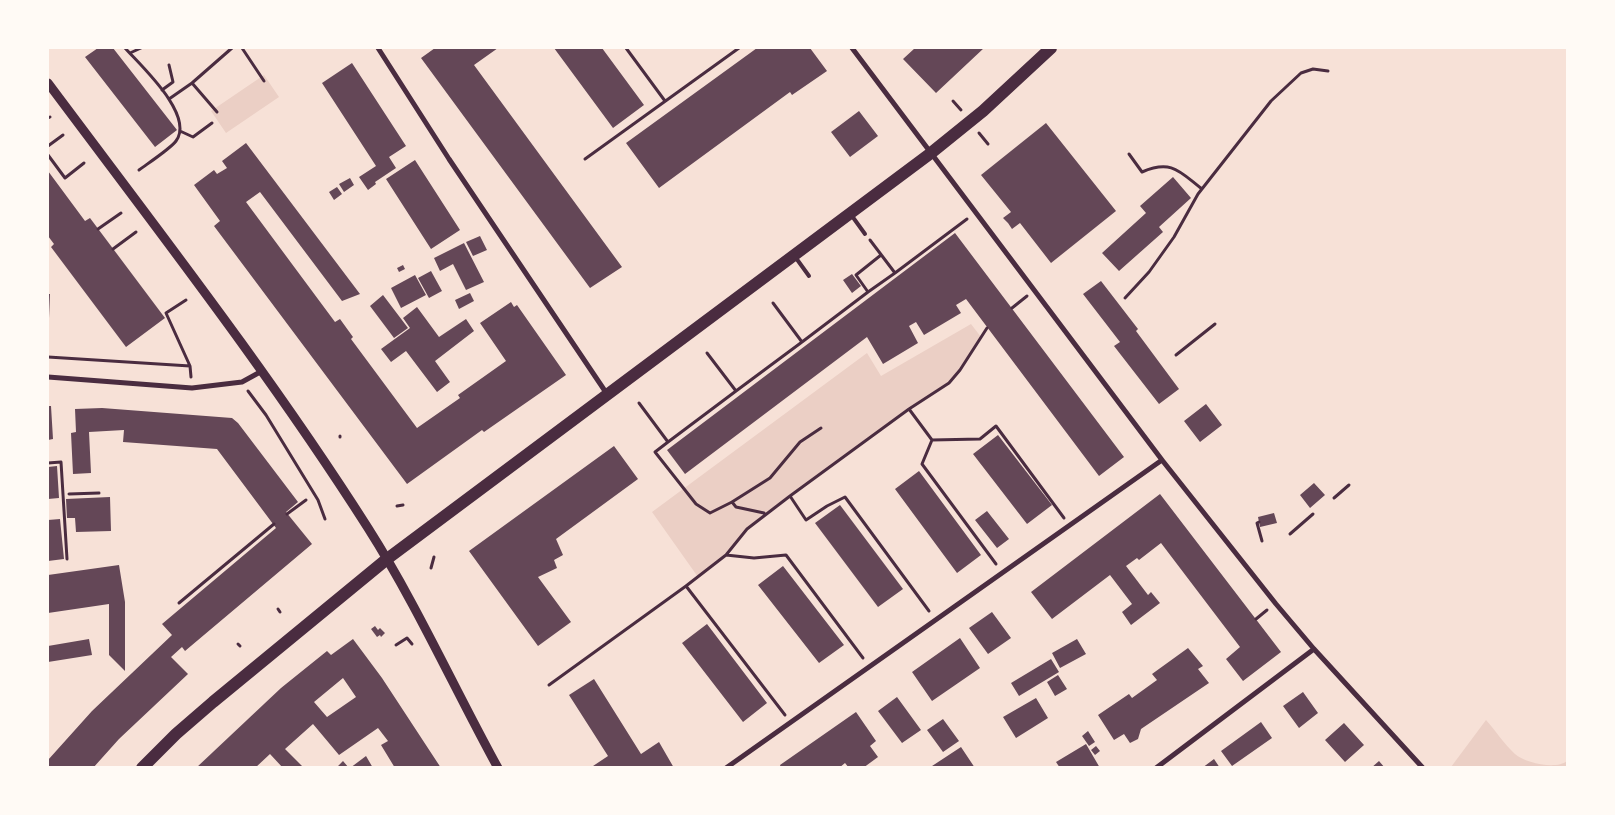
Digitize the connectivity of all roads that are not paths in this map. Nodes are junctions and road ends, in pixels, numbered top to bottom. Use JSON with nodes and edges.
{"nodes":[{"id":1,"x":378,"y":48,"type":"edge"},
{"id":2,"x":852,"y":48,"type":"edge"},
{"id":3,"x":1051,"y":48,"type":"edge"},
{"id":4,"x":48,"y":83,"type":"edge"},
{"id":5,"x":931,"y":153,"type":"junction"},
{"id":6,"x":851,"y":214,"type":"junction"},
{"id":7,"x":865,"y":234,"type":"road end"},
{"id":8,"x":794,"y":256,"type":"junction"},
{"id":9,"x":809,"y":276,"type":"dead end"},
{"id":10,"x":262,"y":371,"type":"junction"},
{"id":11,"x":48,"y":378,"type":"edge"},
{"id":12,"x":607,"y":394,"type":"junction"},
{"id":13,"x":1162,"y":460,"type":"junction"},
{"id":14,"x":387,"y":560,"type":"junction"},
{"id":15,"x":1314,"y":649,"type":"junction"},
{"id":16,"x":142,"y":768,"type":"edge"},
{"id":17,"x":498,"y":768,"type":"edge"},
{"id":18,"x":726,"y":768,"type":"edge"},
{"id":19,"x":1156,"y":768,"type":"edge"},
{"id":20,"x":1423,"y":768,"type":"edge"}],
"edges":[{"from":1,"to":12,"type":"street"},
{"from":2,"to":5,"type":"street"},
{"from":3,"to":5,"type":"main road"},
{"from":4,"to":10,"type":"street"},
{"from":5,"to":6,"type":"main road"},
{"from":5,"to":13,"type":"street"},
{"from":6,"to":7,"type":"lane"},
{"from":6,"to":8,"type":"main road"},
{"from":8,"to":9,"type":"lane"},
{"from":8,"to":12,"type":"main road"},
{"from":10,"to":11,"type":"street"},
{"from":10,"to":14,"type":"street"},
{"from":12,"to":14,"type":"main road"},
{"from":13,"to":15,"type":"street"},
{"from":13,"to":18,"type":"street"},
{"from":14,"to":16,"type":"main road"},
{"from":14,"to":17,"type":"street"},
{"from":15,"to":19,"type":"street"},
{"from":15,"to":20,"type":"street"}]}
